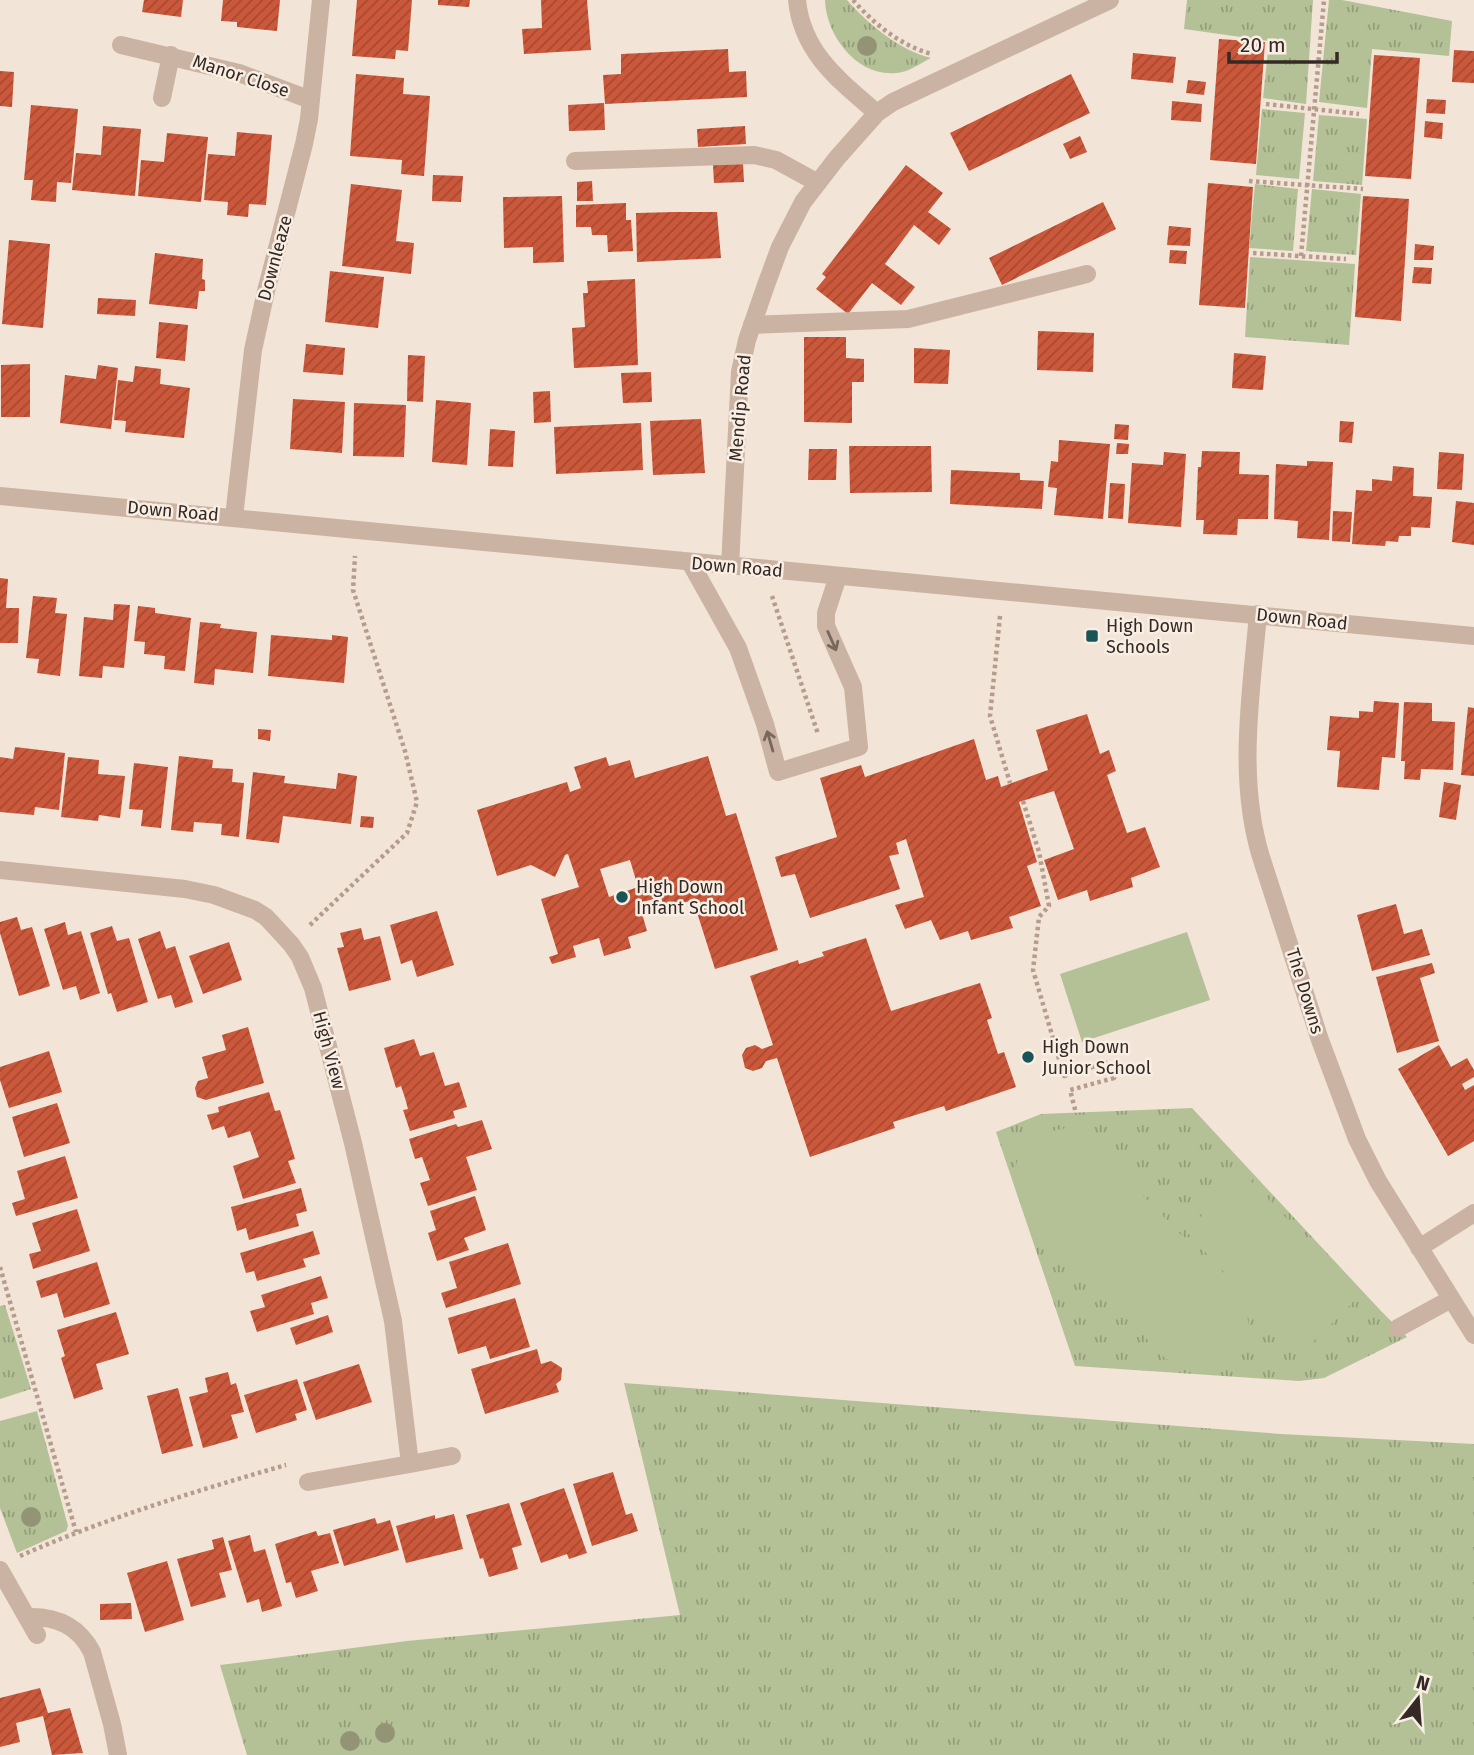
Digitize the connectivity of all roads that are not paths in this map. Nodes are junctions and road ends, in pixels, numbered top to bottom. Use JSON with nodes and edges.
{"nodes":[{"id":1,"x":321,"y":0,"type":"edge"},
{"id":2,"x":797,"y":0,"type":"edge"},
{"id":3,"x":1110,"y":0,"type":"edge"},
{"id":4,"x":121,"y":45,"type":"dead end"},
{"id":5,"x":171,"y":55,"type":"junction"},
{"id":6,"x":163,"y":98,"type":"dead end"},
{"id":7,"x":311,"y":100,"type":"junction"},
{"id":8,"x":877,"y":113,"type":"junction"},
{"id":9,"x":575,"y":161,"type":"dead end"},
{"id":10,"x":818,"y":183,"type":"junction"},
{"id":11,"x":1087,"y":274,"type":"dead end"},
{"id":12,"x":752,"y":325,"type":"junction"},
{"id":13,"x":0,"y":496,"type":"edge"},
{"id":14,"x":234,"y":517,"type":"junction"},
{"id":15,"x":690,"y":562,"type":"junction"},
{"id":16,"x":730,"y":566,"type":"junction"},
{"id":17,"x":838,"y":576,"type":"junction"},
{"id":18,"x":1258,"y":614,"type":"junction"},
{"id":19,"x":1474,"y":636,"type":"edge"},
{"id":20,"x":0,"y":870,"type":"edge"},
{"id":21,"x":1474,"y":1213,"type":"edge"},
{"id":22,"x":1419,"y":1248,"type":"junction"},
{"id":23,"x":1451,"y":1298,"type":"junction"},
{"id":24,"x":1398,"y":1328,"type":"dead end"},
{"id":25,"x":1474,"y":1335,"type":"edge"},
{"id":26,"x":452,"y":1456,"type":"dead end"},
{"id":27,"x":410,"y":1464,"type":"junction"},
{"id":28,"x":309,"y":1482,"type":"road end"},
{"id":29,"x":6,"y":1564,"type":"edge"},
{"id":30,"x":27,"y":1617,"type":"junction"},
{"id":31,"x":37,"y":1635,"type":"dead end"},
{"id":32,"x":118,"y":1755,"type":"edge"}],
"edges":[{"from":1,"to":7,"type":"street","name":"Downleaze"},
{"from":2,"to":8,"type":"street"},
{"from":3,"to":8,"type":"street","name":"Mendip Road"},
{"from":4,"to":5,"type":"street","name":"Manor Close"},
{"from":5,"to":6,"type":"street","name":"Manor Close"},
{"from":5,"to":7,"type":"street","name":"Manor Close"},
{"from":7,"to":14,"type":"street","name":"Downleaze"},
{"from":8,"to":10,"type":"street","name":"Mendip Road"},
{"from":9,"to":10,"type":"street"},
{"from":10,"to":12,"type":"street","name":"Mendip Road"},
{"from":11,"to":12,"type":"street"},
{"from":12,"to":16,"type":"street","name":"Mendip Road"},
{"from":13,"to":14,"type":"street","name":"Down Road"},
{"from":14,"to":15,"type":"street","name":"Down Road"},
{"from":15,"to":16,"type":"street","name":"Down Road"},
{"from":17,"to":15,"type":"street","one_way":true},
{"from":16,"to":17,"type":"street","name":"Down Road"},
{"from":17,"to":18,"type":"street","name":"Down Road"},
{"from":18,"to":19,"type":"street","name":"Down Road"},
{"from":18,"to":22,"type":"street","name":"The Downs"},
{"from":20,"to":27,"type":"street","name":"High View"},
{"from":21,"to":22,"type":"street"},
{"from":22,"to":23,"type":"street","name":"The Downs"},
{"from":23,"to":24,"type":"street"},
{"from":23,"to":25,"type":"street","name":"The Downs"},
{"from":26,"to":27,"type":"street"},
{"from":27,"to":28,"type":"street"},
{"from":29,"to":30,"type":"street"},
{"from":30,"to":31,"type":"street"},
{"from":30,"to":32,"type":"street"}]}
